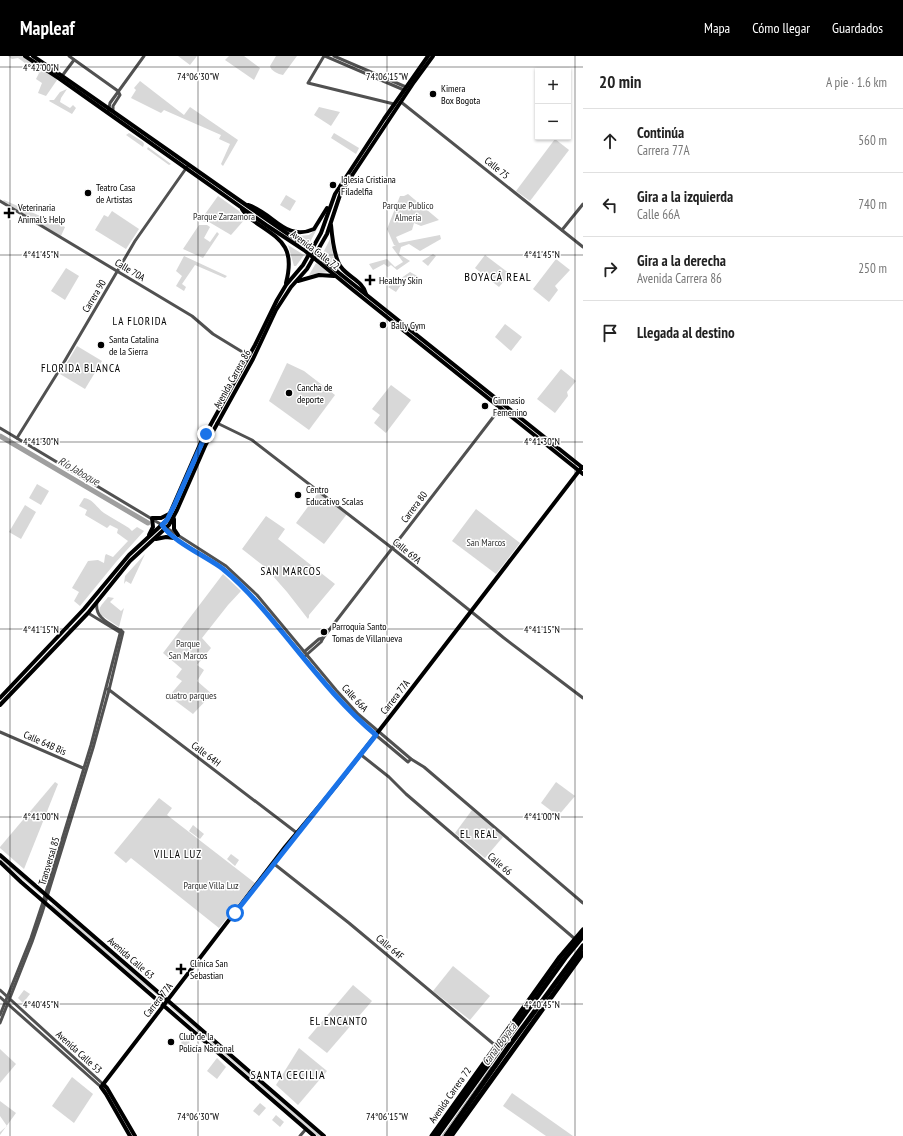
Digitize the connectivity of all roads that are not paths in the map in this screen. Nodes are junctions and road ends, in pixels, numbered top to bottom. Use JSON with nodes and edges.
{"nodes":[{"id":1,"x":25,"y":56,"type":"edge"},
{"id":2,"x":32,"y":56,"type":"edge"},
{"id":3,"x":69,"y":56,"type":"edge"},
{"id":4,"x":144,"y":56,"type":"edge"},
{"id":5,"x":324,"y":56,"type":"edge"},
{"id":6,"x":334,"y":56,"type":"edge"},
{"id":7,"x":428,"y":56,"type":"edge"},
{"id":8,"x":434,"y":56,"type":"edge"},
{"id":9,"x":74,"y":60,"type":"junction"},
{"id":10,"x":62,"y":76,"type":"junction"},
{"id":11,"x":405,"y":88,"type":"junction"},
{"id":12,"x":118,"y":91,"type":"junction"},
{"id":13,"x":398,"y":104,"type":"junction"},
{"id":14,"x":108,"y":108,"type":"junction"},
{"id":15,"x":113,"y":111,"type":"junction"},
{"id":16,"x":108,"y":113,"type":"junction"},
{"id":17,"x":188,"y":166,"type":"junction"},
{"id":18,"x":335,"y":194,"type":"junction"},
{"id":19,"x":0,"y":201,"type":"edge"},
{"id":20,"x":583,"y":204,"type":"edge"},
{"id":21,"x":242,"y":205,"type":"junction"},
{"id":22,"x":331,"y":224,"type":"junction"},
{"id":23,"x":562,"y":230,"type":"junction"},
{"id":24,"x":583,"y":247,"type":"edge"},
{"id":25,"x":310,"y":252,"type":"junction"},
{"id":26,"x":315,"y":256,"type":"junction"},
{"id":27,"x":118,"y":272,"type":"junction"},
{"id":28,"x":335,"y":276,"type":"junction"},
{"id":29,"x":296,"y":282,"type":"junction"},
{"id":30,"x":286,"y":285,"type":"junction"},
{"id":31,"x":366,"y":294,"type":"junction"},
{"id":32,"x":249,"y":356,"type":"junction"},
{"id":33,"x":502,"y":405,"type":"junction"},
{"id":34,"x":217,"y":423,"type":"junction"},
{"id":35,"x":0,"y":428,"type":"edge"},
{"id":36,"x":17,"y":438,"type":"junction"},
{"id":37,"x":582,"y":470,"type":"edge"},
{"id":38,"x":171,"y":512,"type":"junction"},
{"id":39,"x":152,"y":518,"type":"junction"},
{"id":40,"x":174,"y":518,"type":"junction"},
{"id":41,"x":162,"y":525,"type":"junction"},
{"id":42,"x":166,"y":529,"type":"junction"},
{"id":43,"x":149,"y":535,"type":"junction"},
{"id":44,"x":176,"y":537,"type":"junction"},
{"id":45,"x":152,"y":541,"type":"junction"},
{"id":46,"x":392,"y":548,"type":"junction"},
{"id":47,"x":97,"y":602,"type":"junction"},
{"id":48,"x":471,"y":611,"type":"junction"},
{"id":49,"x":88,"y":613,"type":"junction"},
{"id":50,"x":122,"y":632,"type":"junction"},
{"id":51,"x":323,"y":638,"type":"junction"},
{"id":52,"x":304,"y":652,"type":"junction"},
{"id":53,"x":301,"y":654,"type":"junction"},
{"id":54,"x":307,"y":655,"type":"junction"},
{"id":55,"x":303,"y":658,"type":"junction"},
{"id":56,"x":108,"y":689,"type":"junction"},
{"id":57,"x":0,"y":698,"type":"edge"},
{"id":58,"x":583,"y":698,"type":"edge"},
{"id":59,"x":0,"y":705,"type":"edge"},
{"id":60,"x":0,"y":732,"type":"edge"},
{"id":61,"x":377,"y":733,"type":"junction"},
{"id":62,"x":360,"y":754,"type":"junction"},
{"id":63,"x":411,"y":759,"type":"junction"},
{"id":64,"x":83,"y":768,"type":"junction"},
{"id":65,"x":81,"y":786,"type":"junction"},
{"id":66,"x":296,"y":834,"type":"junction"},
{"id":67,"x":0,"y":855,"type":"edge"},
{"id":68,"x":58,"y":856,"type":"junction"},
{"id":69,"x":0,"y":862,"type":"edge"},
{"id":70,"x":273,"y":863,"type":"junction"},
{"id":71,"x":46,"y":895,"type":"junction"},
{"id":72,"x":44,"y":902,"type":"junction"},
{"id":73,"x":583,"y":903,"type":"edge"},
{"id":74,"x":583,"y":930,"type":"edge"},
{"id":75,"x":583,"y":936,"type":"edge"},
{"id":76,"x":575,"y":939,"type":"junction"},
{"id":77,"x":583,"y":946,"type":"edge"},
{"id":78,"x":583,"y":952,"type":"edge"},
{"id":79,"x":0,"y":990,"type":"edge"},
{"id":80,"x":537,"y":991,"type":"junction"},
{"id":81,"x":0,"y":997,"type":"edge"},
{"id":82,"x":8,"y":998,"type":"junction"},
{"id":83,"x":536,"y":999,"type":"junction"},
{"id":84,"x":168,"y":1000,"type":"junction"},
{"id":85,"x":6,"y":1003,"type":"junction"},
{"id":86,"x":164,"y":1005,"type":"junction"},
{"id":87,"x":543,"y":1009,"type":"junction"},
{"id":88,"x":526,"y":1012,"type":"junction"},
{"id":89,"x":535,"y":1012,"type":"junction"},
{"id":90,"x":519,"y":1014,"type":"junction"},
{"id":91,"x":0,"y":1015,"type":"edge"},
{"id":92,"x":0,"y":1023,"type":"edge"},
{"id":93,"x":496,"y":1046,"type":"junction"},
{"id":94,"x":496,"y":1065,"type":"junction"},
{"id":95,"x":496,"y":1073,"type":"junction"},
{"id":96,"x":102,"y":1086,"type":"junction"},
{"id":97,"x":460,"y":1096,"type":"junction"},
{"id":98,"x":460,"y":1105,"type":"junction"},
{"id":99,"x":449,"y":1120,"type":"junction"},
{"id":100,"x":439,"y":1126,"type":"junction"},
{"id":101,"x":306,"y":1129,"type":"junction"},
{"id":102,"x":130,"y":1136,"type":"edge"},
{"id":103,"x":135,"y":1136,"type":"edge"},
{"id":104,"x":300,"y":1136,"type":"edge"},
{"id":105,"x":314,"y":1136,"type":"edge"},
{"id":106,"x":324,"y":1136,"type":"edge"},
{"id":107,"x":432,"y":1136,"type":"edge"},
{"id":108,"x":437,"y":1136,"type":"edge"},
{"id":109,"x":446,"y":1136,"type":"edge"},
{"id":110,"x":451,"y":1136,"type":"edge"}],
"edges":[{"from":1,"to":16,"type":"main road","name":"Avenida Calle 72"},
{"from":2,"to":10,"type":"main road","name":"Avenida Calle 72"},
{"from":3,"to":9,"type":"street"},
{"from":4,"to":12,"type":"street"},
{"from":5,"to":11,"type":"street"},
{"from":5,"to":13,"type":"street"},
{"from":6,"to":11,"type":"street"},
{"from":7,"to":11,"type":"main road","name":"Avenida Carrera 86"},
{"from":8,"to":13,"type":"main road","name":"Avenida Carrera 86"},
{"from":9,"to":10,"type":"street"},
{"from":9,"to":12,"type":"street"},
{"from":10,"to":14,"type":"main road","name":"Avenida Calle 72"},
{"from":11,"to":13,"type":"main road","name":"Avenida Carrera 86"},
{"from":12,"to":14,"type":"street"},
{"from":12,"to":15,"type":"street"},
{"from":13,"to":18,"type":"main road","name":"Avenida Carrera 86"},
{"from":13,"to":22,"type":"main road","name":"Avenida Carrera 86"},
{"from":13,"to":23,"type":"street","name":"Calle 75"},
{"from":14,"to":15,"type":"main road","name":"Avenida Calle 72"},
{"from":14,"to":16,"type":"street"},
{"from":15,"to":17,"type":"main road","name":"Avenida Calle 72"},
{"from":16,"to":17,"type":"main road","name":"Avenida Calle 72"},
{"from":17,"to":21,"type":"main road","name":"Avenida Calle 72"},
{"from":17,"to":27,"type":"street","name":"Carrera 90"},
{"from":18,"to":21,"type":"main road"},
{"from":18,"to":25,"type":"main road","name":"Avenida Carrera 86"},
{"from":19,"to":27,"type":"street","name":"Calle 70A"},
{"from":20,"to":23,"type":"street"},
{"from":21,"to":25,"type":"main road","name":"Avenida Calle 72"},
{"from":21,"to":30,"type":"main road"},
{"from":22,"to":26,"type":"main road","name":"Avenida Carrera 86"},
{"from":22,"to":31,"type":"main road"},
{"from":23,"to":24,"type":"street","name":"Calle 75"},
{"from":25,"to":26,"type":"main road","name":"Avenida Calle 72"},
{"from":25,"to":30,"type":"main road","name":"Avenida Carrera 86"},
{"from":26,"to":28,"type":"main road","name":"Avenida Calle 72"},
{"from":26,"to":29,"type":"main road","name":"Avenida Carrera 86"},
{"from":26,"to":31,"type":"main road","name":"Avenida Calle 72"},
{"from":27,"to":32,"type":"street","name":"Calle 70A"},
{"from":27,"to":36,"type":"street","name":"Carrera 90"},
{"from":28,"to":29,"type":"main road"},
{"from":28,"to":33,"type":"main road","name":"Avenida Calle 72"},
{"from":29,"to":34,"type":"main road","name":"Avenida Carrera 86"},
{"from":30,"to":32,"type":"main road","name":"Avenida Carrera 86"},
{"from":31,"to":33,"type":"main road","name":"Avenida Calle 72"},
{"from":32,"to":38,"type":"main road","name":"Avenida Carrera 86"},
{"from":33,"to":37,"type":"main road","name":"Avenida Calle 72"},
{"from":33,"to":46,"type":"street","name":"Carrera 80"},
{"from":34,"to":40,"type":"main road","name":"Avenida Carrera 86"},
{"from":34,"to":46,"type":"street","name":"Calle 69A"},
{"from":35,"to":36,"type":"street","name":"Calle 66A"},
{"from":36,"to":39,"type":"street","name":"Calle 66A"},
{"from":37,"to":48,"type":"main road","name":"Carrera 77A"},
{"from":38,"to":39,"type":"main road"},
{"from":38,"to":41,"type":"main road","name":"Avenida Carrera 86"},
{"from":39,"to":41,"type":"street","name":"Calle 66A"},
{"from":39,"to":43,"type":"main road"},
{"from":40,"to":42,"type":"main road","name":"Avenida Carrera 86"},
{"from":40,"to":44,"type":"main road"},
{"from":41,"to":42,"type":"street","name":"Calle 66A"},
{"from":41,"to":43,"type":"main road","name":"Avenida Carrera 86"},
{"from":42,"to":44,"type":"street","name":"Calle 66A"},
{"from":42,"to":45,"type":"main road","name":"Avenida Carrera 86"},
{"from":43,"to":57,"type":"main road","name":"Avenida Carrera 86"},
{"from":44,"to":45,"type":"main road"},
{"from":44,"to":52,"type":"street","name":"Calle 66A"},
{"from":44,"to":53,"type":"street","name":"Calle 66A"},
{"from":45,"to":47,"type":"main road","name":"Avenida Carrera 86"},
{"from":46,"to":48,"type":"street","name":"Calle 69A"},
{"from":46,"to":51,"type":"street","name":"Carrera 80"},
{"from":47,"to":49,"type":"main road","name":"Avenida Carrera 86"},
{"from":47,"to":50,"type":"street"},
{"from":48,"to":58,"type":"street","name":"Calle 69A"},
{"from":48,"to":61,"type":"main road","name":"Carrera 77A"},
{"from":49,"to":50,"type":"street"},
{"from":49,"to":59,"type":"main road","name":"Avenida Carrera 86"},
{"from":50,"to":56,"type":"street","name":"Transversal 85"},
{"from":51,"to":52,"type":"street","name":"Carrera 80"},
{"from":51,"to":54,"type":"street","name":"Carrera 80"},
{"from":52,"to":53,"type":"street","name":"Carrera 80"},
{"from":52,"to":54,"type":"street","name":"Calle 66A"},
{"from":53,"to":55,"type":"street","name":"Calle 66A"},
{"from":54,"to":55,"type":"street","name":"Carrera 80"},
{"from":54,"to":61,"type":"street","name":"Calle 66A"},
{"from":55,"to":61,"type":"street","name":"Calle 66A"},
{"from":56,"to":64,"type":"street","name":"Transversal 85"},
{"from":56,"to":65,"type":"street","name":"Transversal 85"},
{"from":56,"to":66,"type":"street","name":"Calle 64H"},
{"from":60,"to":64,"type":"street","name":"Calle 64B Bis"},
{"from":61,"to":62,"type":"main road","name":"Carrera 77A"},
{"from":61,"to":63,"type":"street","name":"Calle 66A"},
{"from":61,"to":63,"type":"street","name":"Calle 66A"},
{"from":62,"to":66,"type":"main road","name":"Carrera 77A"},
{"from":62,"to":76,"type":"street","name":"Calle 66"},
{"from":63,"to":73,"type":"street","name":"Calle 66A"},
{"from":64,"to":65,"type":"street"},
{"from":64,"to":68,"type":"street","name":"Transversal 85"},
{"from":65,"to":68,"type":"street","name":"Transversal 85"},
{"from":66,"to":70,"type":"main road","name":"Carrera 77A"},
{"from":67,"to":71,"type":"main road","name":"Avenida Calle 63"},
{"from":68,"to":71,"type":"street","name":"Transversal 85"},
{"from":69,"to":72,"type":"main road","name":"Avenida Calle 63"},
{"from":70,"to":84,"type":"main road","name":"Carrera 77A"},
{"from":70,"to":93,"type":"street","name":"Calle 64F"},
{"from":71,"to":72,"type":"street","name":"Transversal 85"},
{"from":71,"to":84,"type":"main road","name":"Avenida Calle 63"},
{"from":72,"to":82,"type":"street","name":"Transversal 85"},
{"from":72,"to":86,"type":"main road","name":"Avenida Calle 63"},
{"from":74,"to":76,"type":"highway","name":"Avenida Carrera 72"},
{"from":75,"to":83,"type":"highway","name":"Avenida Carrera 72"},
{"from":76,"to":80,"type":"highway","name":"Avenida Carrera 72"},
{"from":77,"to":89,"type":"highway","name":"Avenida Carrera 72"},
{"from":78,"to":87,"type":"highway"},
{"from":79,"to":82,"type":"street","name":"Avenida Calle 53"},
{"from":80,"to":83,"type":"highway"},
{"from":80,"to":90,"type":"highway","name":"Avenida Carrera 72"},
{"from":81,"to":85,"type":"street","name":"Avenida Calle 53"},
{"from":82,"to":85,"type":"street","name":"Transversal 85"},
{"from":82,"to":96,"type":"street","name":"Avenida Calle 53"},
{"from":83,"to":88,"type":"highway","name":"Avenida Carrera 72"},
{"from":84,"to":86,"type":"main road","name":"Carrera 77A"},
{"from":84,"to":106,"type":"main road","name":"Avenida Calle 63"},
{"from":85,"to":91,"type":"street","name":"Transversal 85"},
{"from":85,"to":92,"type":"street","name":"Transversal 85"},
{"from":85,"to":96,"type":"street","name":"Avenida Calle 53"},
{"from":86,"to":96,"type":"main road","name":"Carrera 77A"},
{"from":86,"to":101,"type":"main road","name":"Avenida Calle 63"},
{"from":87,"to":89,"type":"highway"},
{"from":87,"to":95,"type":"highway"},
{"from":88,"to":90,"type":"highway"},
{"from":88,"to":98,"type":"highway","name":"Avenida Carrera 72"},
{"from":89,"to":94,"type":"highway","name":"Avenida Carrera 72"},
{"from":90,"to":93,"type":"highway","name":"Avenida Carrera 72"},
{"from":93,"to":97,"type":"highway","name":"Avenida Carrera 72"},
{"from":94,"to":95,"type":"highway"},
{"from":94,"to":109,"type":"highway","name":"Avenida Carrera 72"},
{"from":95,"to":110,"type":"highway"},
{"from":96,"to":102,"type":"main road","name":"Avenida Calle 53"},
{"from":96,"to":103,"type":"main road","name":"Avenida Calle 53"},
{"from":97,"to":98,"type":"highway"},
{"from":97,"to":100,"type":"highway","name":"Avenida Carrera 72"},
{"from":98,"to":99,"type":"highway","name":"Avenida Carrera 72"},
{"from":99,"to":100,"type":"highway"},
{"from":99,"to":108,"type":"highway","name":"Avenida Carrera 72"},
{"from":100,"to":107,"type":"highway","name":"Avenida Carrera 72"},
{"from":101,"to":104,"type":"street"},
{"from":101,"to":105,"type":"main road","name":"Avenida Calle 63"}]}
